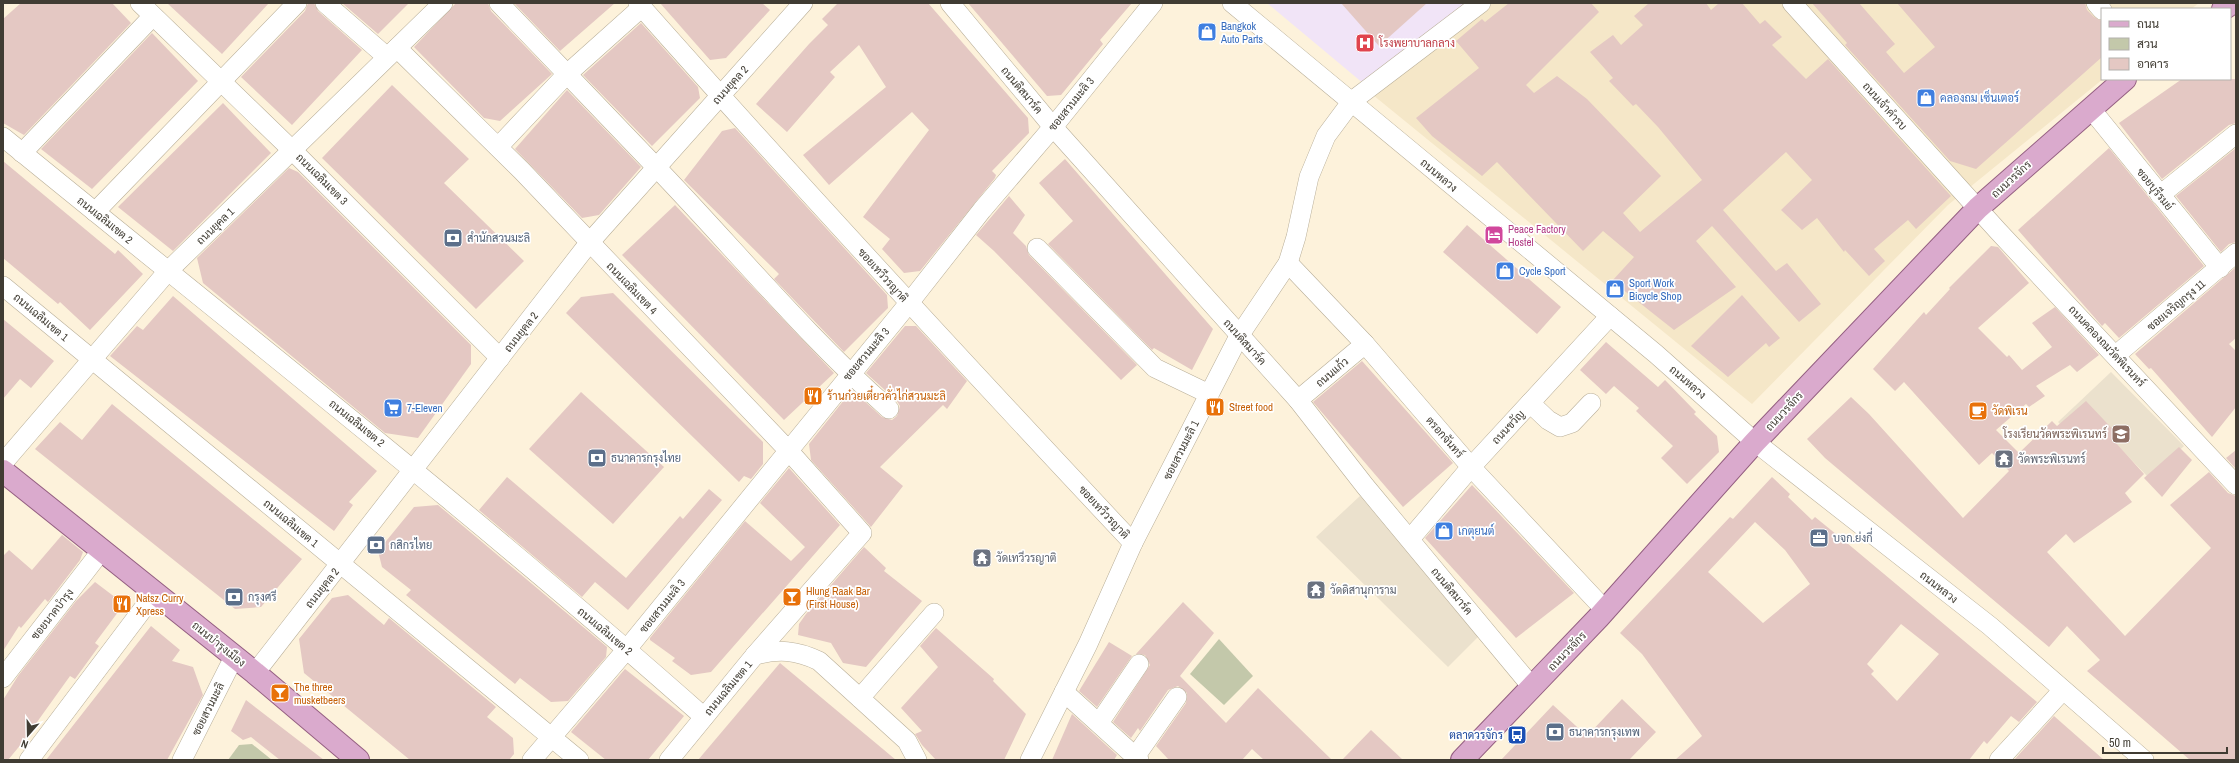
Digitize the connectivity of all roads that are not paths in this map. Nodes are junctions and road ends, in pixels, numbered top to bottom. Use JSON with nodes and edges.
{"nodes":[{"id":1,"x":325,"y":3,"type":"edge"},
{"id":2,"x":443,"y":3,"type":"edge"},
{"id":3,"x":499,"y":3,"type":"edge"},
{"id":4,"x":802,"y":3,"type":"edge"},
{"id":5,"x":950,"y":3,"type":"edge"},
{"id":6,"x":1153,"y":3,"type":"edge"},
{"id":7,"x":1232,"y":3,"type":"edge"},
{"id":8,"x":1481,"y":3,"type":"edge"},
{"id":9,"x":1792,"y":3,"type":"edge"},
{"id":10,"x":640,"y":5,"type":"edge"},
{"id":11,"x":287,"y":6,"type":"edge"},
{"id":12,"x":147,"y":10,"type":"edge"},
{"id":13,"x":392,"y":53,"type":"junction"},
{"id":14,"x":566,"y":75,"type":"junction"},
{"id":15,"x":2124,"y":80,"type":"edge"},
{"id":16,"x":222,"y":82,"type":"junction"},
{"id":17,"x":720,"y":96,"type":"junction"},
{"id":18,"x":1352,"y":101,"type":"junction"},
{"id":19,"x":2091,"y":109,"type":"junction"},
{"id":20,"x":1053,"y":127,"type":"junction"},
{"id":21,"x":2236,"y":134,"type":"edge"},
{"id":22,"x":3,"y":137,"type":"edge"},
{"id":23,"x":498,"y":148,"type":"junction"},
{"id":24,"x":293,"y":151,"type":"junction"},
{"id":25,"x":22,"y":153,"type":"junction"},
{"id":26,"x":656,"y":167,"type":"junction"},
{"id":27,"x":2160,"y":195,"type":"junction"},
{"id":28,"x":1978,"y":208,"type":"junction"},
{"id":29,"x":95,"y":212,"type":"junction"},
{"id":30,"x":589,"y":243,"type":"junction"},
{"id":31,"x":1037,"y":248,"type":"dead end"},
{"id":32,"x":2236,"y":253,"type":"edge"},
{"id":33,"x":1288,"y":263,"type":"junction"},
{"id":34,"x":2220,"y":268,"type":"junction"},
{"id":35,"x":168,"y":271,"type":"junction"},
{"id":36,"x":3,"y":286,"type":"edge"},
{"id":37,"x":909,"y":303,"type":"junction"},
{"id":38,"x":1610,"y":316,"type":"junction"},
{"id":39,"x":1239,"y":336,"type":"junction"},
{"id":40,"x":1365,"y":344,"type":"junction"},
{"id":41,"x":2116,"y":355,"type":"junction"},
{"id":42,"x":500,"y":358,"type":"junction"},
{"id":43,"x":92,"y":360,"type":"junction"},
{"id":44,"x":849,"y":374,"type":"junction"},
{"id":45,"x":1209,"y":394,"type":"junction"},
{"id":46,"x":1298,"y":400,"type":"junction"},
{"id":47,"x":1530,"y":403,"type":"junction"},
{"id":48,"x":1591,"y":403,"type":"dead end"},
{"id":49,"x":889,"y":409,"type":"dead end"},
{"id":50,"x":1755,"y":442,"type":"junction"},
{"id":51,"x":788,"y":450,"type":"junction"},
{"id":52,"x":3,"y":463,"type":"edge"},
{"id":53,"x":1471,"y":467,"type":"junction"},
{"id":54,"x":3,"y":470,"type":"edge"},
{"id":55,"x":414,"y":470,"type":"junction"},
{"id":56,"x":2236,"y":485,"type":"edge"},
{"id":57,"x":1410,"y":539,"type":"junction"},
{"id":58,"x":1133,"y":543,"type":"junction"},
{"id":59,"x":102,"y":550,"type":"junction"},
{"id":60,"x":341,"y":565,"type":"junction"},
{"id":61,"x":155,"y":593,"type":"junction"},
{"id":62,"x":1605,"y":610,"type":"junction"},
{"id":63,"x":934,"y":612,"type":"dead end"},
{"id":64,"x":627,"y":649,"type":"junction"},
{"id":65,"x":755,"y":655,"type":"junction"},
{"id":66,"x":234,"y":657,"type":"junction"},
{"id":67,"x":1139,"y":664,"type":"dead end"},
{"id":68,"x":255,"y":673,"type":"junction"},
{"id":69,"x":3,"y":678,"type":"edge"},
{"id":70,"x":1532,"y":687,"type":"junction"},
{"id":71,"x":2063,"y":690,"type":"junction"},
{"id":72,"x":1064,"y":692,"type":"junction"},
{"id":73,"x":1177,"y":697,"type":"dead end"},
{"id":74,"x":860,"y":698,"type":"junction"},
{"id":75,"x":704,"y":717,"type":"junction"},
{"id":76,"x":1099,"y":722,"type":"junction"},
{"id":77,"x":552,"y":738,"type":"junction"},
{"id":78,"x":1137,"y":758,"type":"edge"},
{"id":79,"x":1465,"y":759,"type":"edge"},
{"id":80,"x":29,"y":760,"type":"edge"},
{"id":81,"x":182,"y":760,"type":"edge"},
{"id":82,"x":358,"y":760,"type":"edge"},
{"id":83,"x":532,"y":760,"type":"edge"},
{"id":84,"x":579,"y":760,"type":"edge"},
{"id":85,"x":669,"y":760,"type":"edge"},
{"id":86,"x":917,"y":760,"type":"edge"},
{"id":87,"x":1030,"y":760,"type":"edge"},
{"id":88,"x":1999,"y":760,"type":"edge"},
{"id":89,"x":2144,"y":760,"type":"edge"}],
"edges":[{"from":1,"to":13,"type":"street","name":"ถนนเฉลิมเขต 4"},
{"from":2,"to":13,"type":"street","name":"ถนนยุคล 1"},
{"from":3,"to":14,"type":"street"},
{"from":4,"to":17,"type":"street","name":"ถนนยุคล 2"},
{"from":5,"to":20,"type":"street","name":"ถนนดิสมาร์ค"},
{"from":6,"to":20,"type":"street","name":"ซอยสวนมะลิ 3"},
{"from":7,"to":18,"type":"street","name":"ถนนหลวง"},
{"from":8,"to":18,"type":"street","name":"ซอยสวนมะลิ 1"},
{"from":9,"to":28,"type":"street","name":"ถนนเจ้าคำรบ"},
{"from":10,"to":14,"type":"street"},
{"from":10,"to":17,"type":"street","name":"ซอยเทวีวรญาติ"},
{"from":11,"to":16,"type":"street"},
{"from":12,"to":16,"type":"street","name":"ถนนเฉลิมเขต 3"},
{"from":12,"to":25,"type":"street"},
{"from":13,"to":23,"type":"street","name":"ถนนเฉลิมเขต 4"},
{"from":13,"to":24,"type":"street","name":"ถนนยุคล 1"},
{"from":14,"to":23,"type":"street"},
{"from":14,"to":26,"type":"street"},
{"from":15,"to":19,"type":"main road","name":"ถนนวรจักร"},
{"from":16,"to":24,"type":"street","name":"ถนนเฉลิมเขต 3"},
{"from":16,"to":29,"type":"street"},
{"from":17,"to":26,"type":"street","name":"ถนนยุคล 2"},
{"from":17,"to":37,"type":"street","name":"ซอยเทวีวรญาติ"},
{"from":18,"to":33,"type":"street","name":"ซอยสวนมะลิ 1"},
{"from":18,"to":38,"type":"street","name":"ถนนหลวง"},
{"from":19,"to":27,"type":"street","name":"ซอยบุรีรมย์"},
{"from":19,"to":28,"type":"main road","name":"ถนนวรจักร"},
{"from":20,"to":37,"type":"street","name":"ซอยสวนมะลิ 3"},
{"from":20,"to":39,"type":"street","name":"ถนนดิสมาร์ค"},
{"from":21,"to":27,"type":"street"},
{"from":22,"to":25,"type":"street","name":"ถนนเฉลิมเขต 2"},
{"from":23,"to":30,"type":"street","name":"ถนนเฉลิมเขต 4"},
{"from":24,"to":35,"type":"street","name":"ถนนยุคล 1"},
{"from":24,"to":42,"type":"street","name":"ถนนเฉลิมเขต 3"},
{"from":25,"to":29,"type":"street","name":"ถนนเฉลิมเขต 2"},
{"from":26,"to":30,"type":"street","name":"ถนนยุคล 2"},
{"from":26,"to":44,"type":"street"},
{"from":27,"to":34,"type":"street","name":"ซอยบุรีรมย์"},
{"from":28,"to":41,"type":"street","name":"ถนนคลองถมวัดพิเรนทร์"},
{"from":28,"to":50,"type":"main road","name":"ถนนวรจักร"},
{"from":29,"to":35,"type":"street","name":"ถนนเฉลิมเขต 2"},
{"from":30,"to":42,"type":"street","name":"ถนนยุคล 2"},
{"from":30,"to":51,"type":"street","name":"ถนนเฉลิมเขต 4"},
{"from":31,"to":45,"type":"street"},
{"from":32,"to":34,"type":"street","name":"ซอยเจริญกรุง 11"},
{"from":33,"to":39,"type":"street","name":"ซอยสวนมะลิ 1"},
{"from":33,"to":40,"type":"street","name":"ตรอกจันทร์"},
{"from":34,"to":41,"type":"street","name":"ซอยเจริญกรุง 11"},
{"from":35,"to":43,"type":"street","name":"ถนนยุคล 1"},
{"from":35,"to":55,"type":"street","name":"ถนนเฉลิมเขต 2"},
{"from":36,"to":43,"type":"street","name":"ถนนเฉลิมเขต 1"},
{"from":37,"to":44,"type":"street","name":"ซอยสวนมะลิ 3"},
{"from":37,"to":58,"type":"street","name":"ซอยเทวีวรญาติ"},
{"from":38,"to":47,"type":"street","name":"ถนนขวัญ"},
{"from":38,"to":50,"type":"street","name":"ถนนหลวง"},
{"from":39,"to":45,"type":"street","name":"ซอยสวนมะลิ 1"},
{"from":39,"to":46,"type":"street","name":"ถนนดิสมาร์ค"},
{"from":40,"to":46,"type":"street","name":"ถนนแก้ว"},
{"from":40,"to":53,"type":"street","name":"ตรอกจันทร์"},
{"from":41,"to":56,"type":"street","name":"ถนนคลองถมวัดพิเรนทร์"},
{"from":42,"to":55,"type":"street","name":"ถนนยุคล 2"},
{"from":43,"to":52,"type":"street","name":"ถนนยุคล 1"},
{"from":43,"to":60,"type":"street","name":"ถนนเฉลิมเขต 1"},
{"from":44,"to":49,"type":"street"},
{"from":44,"to":51,"type":"street","name":"ซอยสวนมะลิ 3"},
{"from":45,"to":58,"type":"street","name":"ซอยสวนมะลิ 1"},
{"from":46,"to":57,"type":"street","name":"ถนนดิสมาร์ค"},
{"from":47,"to":48,"type":"street"},
{"from":47,"to":53,"type":"street","name":"ถนนขวัญ"},
{"from":50,"to":62,"type":"main road","name":"ถนนวรจักร"},
{"from":50,"to":71,"type":"street","name":"ถนนหลวง"},
{"from":51,"to":64,"type":"street","name":"ซอยสวนมะลิ 3"},
{"from":51,"to":65,"type":"street","name":"ถนนเฉลิมเขต 4"},
{"from":53,"to":57,"type":"street","name":"ถนนขวัญ"},
{"from":53,"to":62,"type":"street","name":"ตรอกจันทร์"},
{"from":54,"to":59,"type":"main road","name":"ถนนบำรุงเมือง"},
{"from":55,"to":60,"type":"street","name":"ถนนยุคล 2"},
{"from":55,"to":64,"type":"street","name":"ถนนเฉลิมเขต 2"},
{"from":57,"to":70,"type":"street","name":"ถนนดิสมาร์ค"},
{"from":58,"to":72,"type":"street","name":"ซอยสวนมะลิ 1"},
{"from":59,"to":61,"type":"main road","name":"ถนนบำรุงเมือง"},
{"from":59,"to":69,"type":"street","name":"ซอยนาคบำรุง"},
{"from":60,"to":68,"type":"street","name":"ถนนยุคล 2"},
{"from":60,"to":77,"type":"street","name":"ถนนเฉลิมเขต 1"},
{"from":61,"to":66,"type":"main road","name":"ถนนบำรุงเมือง"},
{"from":61,"to":80,"type":"street"},
{"from":62,"to":70,"type":"main road","name":"ถนนวรจักร"},
{"from":63,"to":74,"type":"street"},
{"from":64,"to":75,"type":"street","name":"ถนนเฉลิมเขต 2"},
{"from":64,"to":77,"type":"street","name":"ซอยสวนมะลิ 3"},
{"from":65,"to":74,"type":"street","name":"ถนนเฉลิมเขต 1"},
{"from":65,"to":75,"type":"street","name":"ถนนเฉลิมเขต 1"},
{"from":66,"to":68,"type":"main road","name":"ถนนบำรุงเมือง"},
{"from":66,"to":81,"type":"street","name":"ซอยสวนมะลิ"},
{"from":67,"to":76,"type":"street"},
{"from":68,"to":82,"type":"main road","name":"ถนนบำรุงเมือง"},
{"from":70,"to":79,"type":"main road","name":"ถนนวรจักร"},
{"from":71,"to":88,"type":"street"},
{"from":71,"to":89,"type":"street","name":"ถนนหลวง"},
{"from":72,"to":76,"type":"street"},
{"from":72,"to":87,"type":"street","name":"ซอยสวนมะลิ 1"},
{"from":73,"to":78,"type":"street"},
{"from":74,"to":86,"type":"street","name":"ถนนเฉลิมเขต 1"},
{"from":75,"to":85,"type":"street","name":"ถนนเฉลิมเขต 1"},
{"from":76,"to":78,"type":"street"},
{"from":77,"to":83,"type":"street","name":"ซอยสวนมะลิ 3"},
{"from":77,"to":84,"type":"street","name":"ถนนเฉลิมเขต 1"}]}
